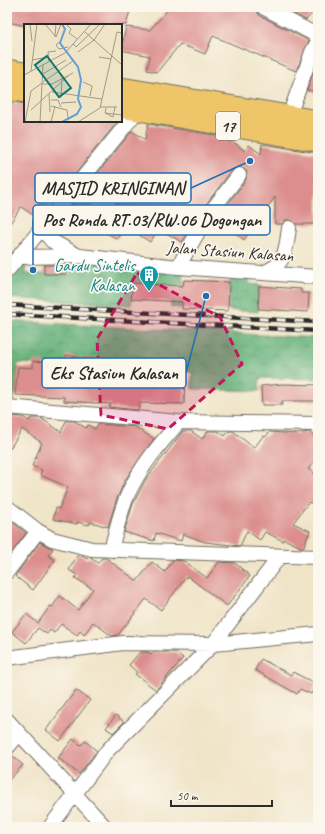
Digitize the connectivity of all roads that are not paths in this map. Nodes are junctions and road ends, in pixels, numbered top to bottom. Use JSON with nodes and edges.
{"nodes":[{"id":1,"x":263,"y":7,"type":"edge"},
{"id":2,"x":318,"y":36,"type":"edge"},
{"id":3,"x":318,"y":41,"type":"edge"},
{"id":4,"x":7,"y":70,"type":"edge"},
{"id":5,"x":24,"y":73,"type":"edge"},
{"id":6,"x":7,"y":89,"type":"edge"},
{"id":7,"x":24,"y":92,"type":"edge"},
{"id":8,"x":130,"y":99,"type":"edge"},
{"id":9,"x":122,"y":111,"type":"edge"},
{"id":10,"x":289,"y":116,"type":"junction"},
{"id":11,"x":318,"y":121,"type":"edge"},
{"id":12,"x":114,"y":122,"type":"edge"},
{"id":13,"x":318,"y":140,"type":"edge"},
{"id":14,"x":239,"y":175,"type":"dead end"},
{"id":15,"x":289,"y":228,"type":"dead end"},
{"id":16,"x":42,"y":229,"type":"junction"},
{"id":17,"x":80,"y":256,"type":"junction"},
{"id":18,"x":19,"y":257,"type":"junction"},
{"id":19,"x":178,"y":267,"type":"junction"},
{"id":20,"x":7,"y":271,"type":"edge"},
{"id":21,"x":265,"y":272,"type":"junction"},
{"id":22,"x":318,"y":277,"type":"edge"},
{"id":23,"x":7,"y":407,"type":"edge"},
{"id":24,"x":179,"y":422,"type":"junction"},
{"id":25,"x":318,"y":424,"type":"edge"},
{"id":26,"x":7,"y":507,"type":"edge"},
{"id":27,"x":38,"y":531,"type":"junction"},
{"id":28,"x":111,"y":550,"type":"junction"},
{"id":29,"x":280,"y":556,"type":"junction"},
{"id":30,"x":318,"y":557,"type":"edge"},
{"id":31,"x":7,"y":572,"type":"edge"},
{"id":32,"x":318,"y":634,"type":"edge"},
{"id":33,"x":213,"y":644,"type":"junction"},
{"id":34,"x":7,"y":658,"type":"edge"},
{"id":35,"x":7,"y":720,"type":"edge"},
{"id":36,"x":20,"y":734,"type":"junction"},
{"id":37,"x":7,"y":748,"type":"edge"},
{"id":38,"x":75,"y":794,"type":"junction"},
{"id":39,"x":50,"y":827,"type":"edge"},
{"id":40,"x":105,"y":827,"type":"edge"}],
"edges":[{"from":1,"to":2,"type":"street"},
{"from":3,"to":10,"type":"street"},
{"from":4,"to":5,"type":"highway"},
{"from":6,"to":7,"type":"highway"},
{"from":8,"to":9,"type":"street"},
{"from":8,"to":10,"type":"highway","number":"17"},
{"from":8,"to":13,"type":"highway","number":"17"},
{"from":10,"to":11,"type":"highway","number":"17"},
{"from":12,"to":16,"type":"street"},
{"from":14,"to":19,"type":"street"},
{"from":15,"to":21,"type":"street"},
{"from":16,"to":17,"type":"street"},
{"from":16,"to":18,"type":"street"},
{"from":17,"to":18,"type":"street","name":"Jalan Stasiun Kalasan"},
{"from":17,"to":19,"type":"street","name":"Jalan Stasiun Kalasan"},
{"from":18,"to":20,"type":"street"},
{"from":19,"to":21,"type":"street","name":"Jalan Stasiun Kalasan"},
{"from":21,"to":22,"type":"street","name":"Jalan Stasiun Kalasan"},
{"from":23,"to":24,"type":"street"},
{"from":24,"to":25,"type":"street"},
{"from":24,"to":28,"type":"street"},
{"from":26,"to":27,"type":"street"},
{"from":27,"to":28,"type":"street"},
{"from":27,"to":31,"type":"street"},
{"from":28,"to":29,"type":"street"},
{"from":29,"to":30,"type":"street"},
{"from":29,"to":33,"type":"street"},
{"from":32,"to":33,"type":"street"},
{"from":33,"to":34,"type":"street"},
{"from":33,"to":38,"type":"street"},
{"from":35,"to":36,"type":"street"},
{"from":36,"to":37,"type":"street"},
{"from":36,"to":38,"type":"street"},
{"from":38,"to":39,"type":"street"},
{"from":38,"to":40,"type":"street"}]}
